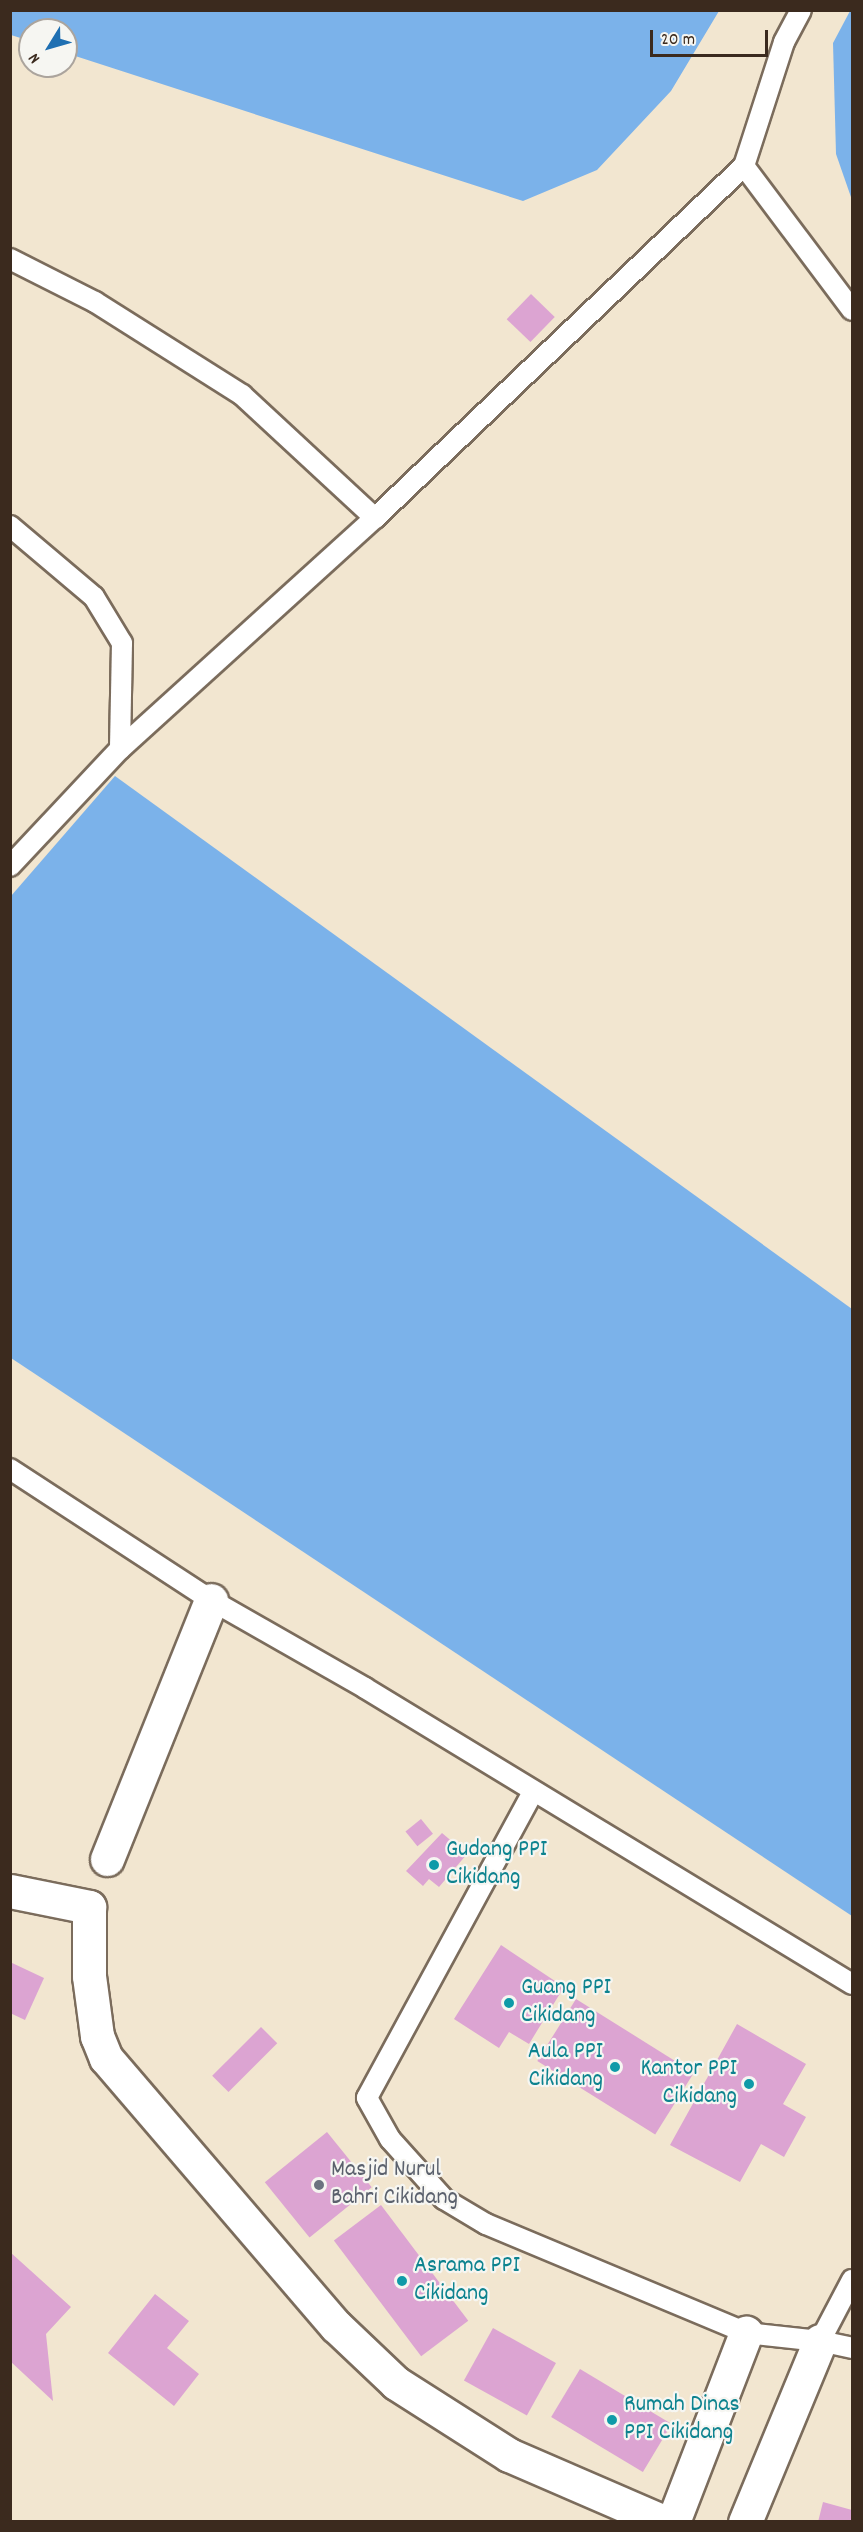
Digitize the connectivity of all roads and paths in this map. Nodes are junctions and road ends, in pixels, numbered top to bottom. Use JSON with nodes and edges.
{"nodes":[{"id":1,"x":801,"y":10,"type":"edge"},
{"id":2,"x":744,"y":166,"type":"junction"},
{"id":3,"x":10,"y":259,"type":"edge"},
{"id":4,"x":852,"y":310,"type":"edge"},
{"id":5,"x":375,"y":518,"type":"junction"},
{"id":6,"x":10,"y":526,"type":"edge"},
{"id":7,"x":120,"y":749,"type":"junction"},
{"id":8,"x":10,"y":866,"type":"edge"},
{"id":9,"x":10,"y":1469,"type":"edge"},
{"id":10,"x":211,"y":1600,"type":"junction"},
{"id":11,"x":533,"y":1792,"type":"junction"},
{"id":12,"x":107,"y":1859,"type":"dead end"},
{"id":13,"x":10,"y":1891,"type":"edge"},
{"id":14,"x":852,"y":1984,"type":"edge"},
{"id":15,"x":852,"y":2280,"type":"edge"},
{"id":16,"x":746,"y":2333,"type":"junction"},
{"id":17,"x":820,"y":2341,"type":"junction"},
{"id":18,"x":852,"y":2348,"type":"edge"},
{"id":19,"x":664,"y":2522,"type":"edge"},
{"id":20,"x":674,"y":2522,"type":"edge"},
{"id":21,"x":745,"y":2522,"type":"edge"}],
"edges":[{"from":1,"to":2,"type":"lane"},
{"from":2,"to":4,"type":"lane"},
{"from":2,"to":5,"type":"lane"},
{"from":3,"to":5,"type":"lane"},
{"from":5,"to":7,"type":"lane"},
{"from":6,"to":7,"type":"lane"},
{"from":7,"to":8,"type":"lane"},
{"from":9,"to":10,"type":"lane"},
{"from":10,"to":11,"type":"lane"},
{"from":10,"to":12,"type":"street"},
{"from":11,"to":14,"type":"lane"},
{"from":11,"to":16,"type":"lane"},
{"from":13,"to":19,"type":"street"},
{"from":15,"to":17,"type":"lane"},
{"from":16,"to":17,"type":"lane"},
{"from":16,"to":20,"type":"street"},
{"from":17,"to":18,"type":"lane"},
{"from":17,"to":21,"type":"street"}]}
